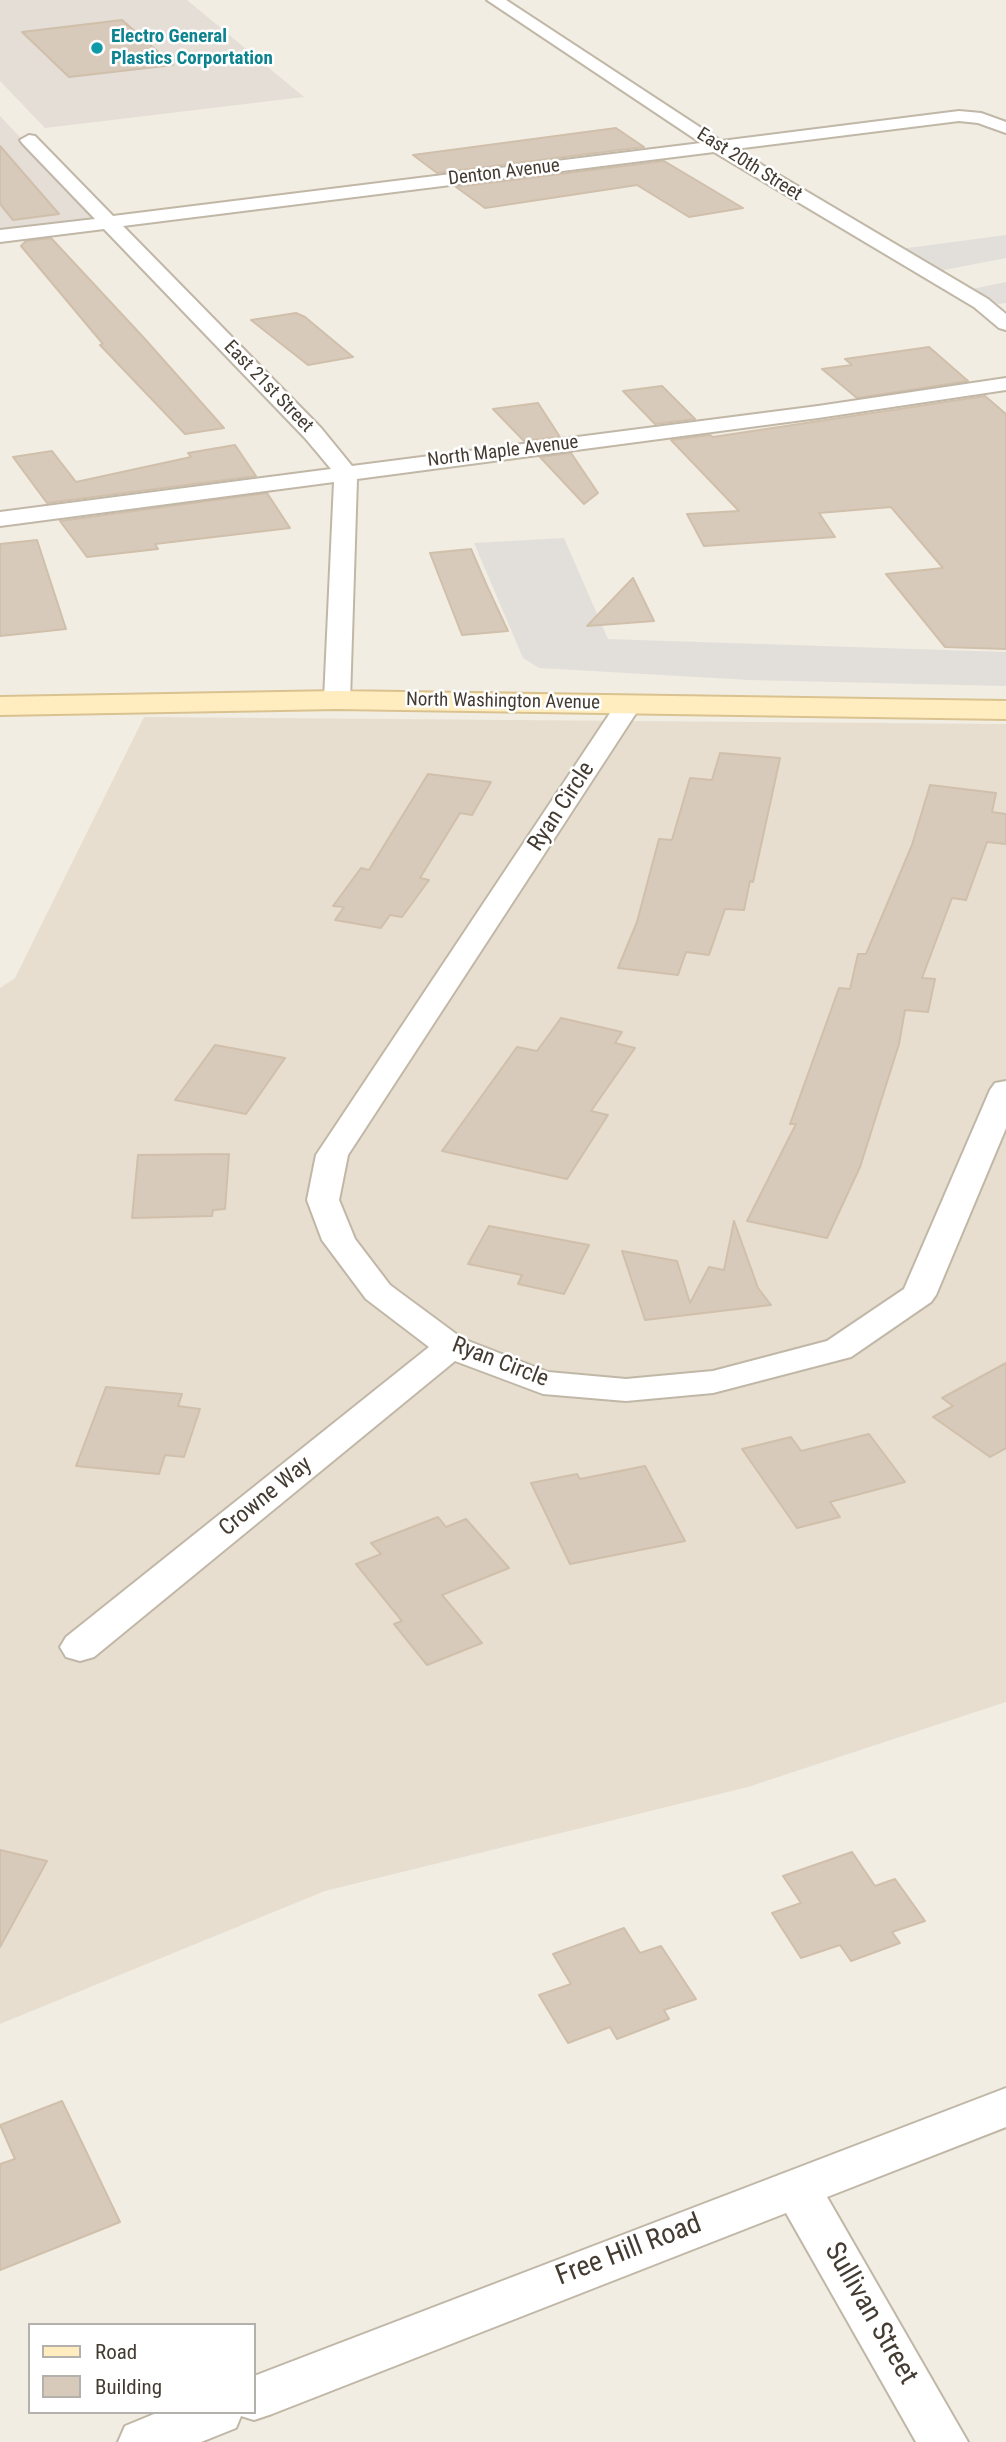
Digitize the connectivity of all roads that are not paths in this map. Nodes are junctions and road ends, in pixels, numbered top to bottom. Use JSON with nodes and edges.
{"nodes":[{"id":1,"x":495,"y":0,"type":"edge"},
{"id":2,"x":1006,"y":128,"type":"edge"},
{"id":3,"x":29,"y":140,"type":"dead end"},
{"id":4,"x":717,"y":146,"type":"junction"},
{"id":5,"x":106,"y":222,"type":"junction"},
{"id":6,"x":0,"y":236,"type":"edge"},
{"id":7,"x":1006,"y":324,"type":"edge"},
{"id":8,"x":1006,"y":384,"type":"edge"},
{"id":9,"x":346,"y":472,"type":"junction"},
{"id":10,"x":0,"y":519,"type":"edge"},
{"id":11,"x":337,"y":700,"type":"junction"},
{"id":12,"x":629,"y":705,"type":"junction"},
{"id":13,"x":0,"y":706,"type":"edge"},
{"id":14,"x":1006,"y":710,"type":"edge"},
{"id":15,"x":1006,"y":1090,"type":"edge"},
{"id":16,"x":451,"y":1347,"type":"junction"},
{"id":17,"x":80,"y":1647,"type":"dead end"},
{"id":18,"x":1006,"y":2107,"type":"edge"},
{"id":19,"x":796,"y":2187,"type":"junction"},
{"id":20,"x":256,"y":2397,"type":"edge"},
{"id":21,"x":213,"y":2414,"type":"edge"},
{"id":22,"x":144,"y":2442,"type":"edge"},
{"id":23,"x":943,"y":2442,"type":"edge"}],
"edges":[{"from":1,"to":4,"type":"street","name":"East 20th Street"},
{"from":2,"to":4,"type":"street","name":"Denton Avenue"},
{"from":3,"to":5,"type":"street","name":"East 21st Street"},
{"from":4,"to":5,"type":"street","name":"Denton Avenue"},
{"from":4,"to":7,"type":"street","name":"East 20th Street"},
{"from":5,"to":6,"type":"street","name":"Denton Avenue"},
{"from":5,"to":9,"type":"street","name":"East 21st Street"},
{"from":8,"to":9,"type":"street","name":"North Maple Avenue"},
{"from":9,"to":10,"type":"street","name":"North Maple Avenue"},
{"from":9,"to":11,"type":"street"},
{"from":11,"to":12,"type":"main road","name":"North Washington Avenue"},
{"from":11,"to":13,"type":"main road","name":"North Washington Avenue"},
{"from":12,"to":14,"type":"main road","name":"North Washington Avenue"},
{"from":12,"to":16,"type":"street","name":"Ryan Circle"},
{"from":15,"to":16,"type":"street","name":"Ryan Circle"},
{"from":16,"to":17,"type":"street","name":"Crowne Way"},
{"from":18,"to":19,"type":"street","name":"Free Hill Road"},
{"from":19,"to":20,"type":"street","name":"Free Hill Road"},
{"from":19,"to":23,"type":"street","name":"Sullivan Street"},
{"from":21,"to":22,"type":"street"}]}
